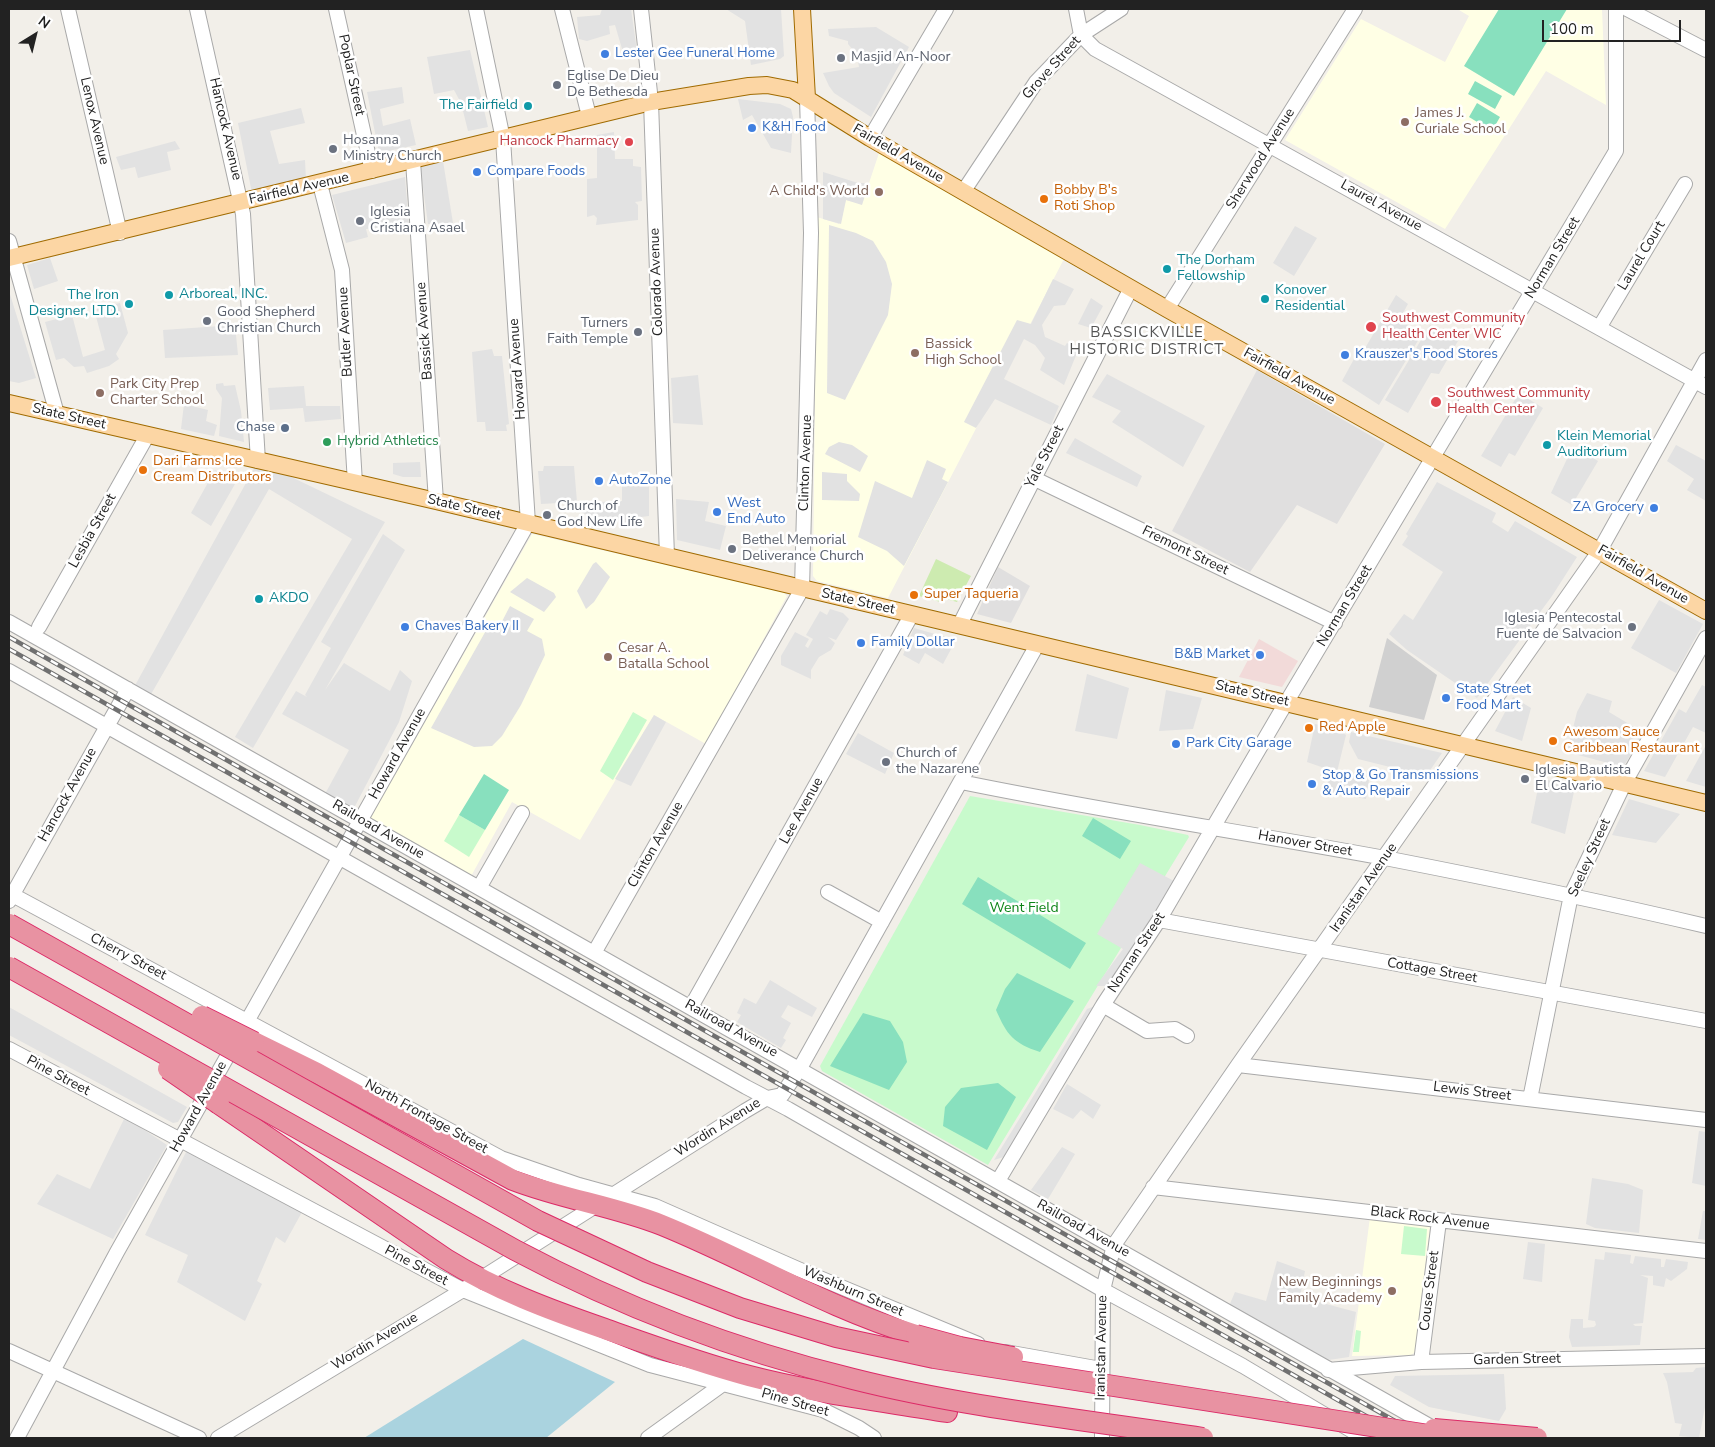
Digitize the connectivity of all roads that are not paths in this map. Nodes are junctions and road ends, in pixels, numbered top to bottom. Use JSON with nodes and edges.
{"nodes":[{"id":1,"x":68,"y":9,"type":"edge"},
{"id":2,"x":197,"y":9,"type":"edge"},
{"id":3,"x":336,"y":9,"type":"edge"},
{"id":4,"x":476,"y":9,"type":"edge"},
{"id":5,"x":562,"y":9,"type":"edge"},
{"id":6,"x":641,"y":9,"type":"edge"},
{"id":7,"x":802,"y":9,"type":"edge"},
{"id":8,"x":946,"y":9,"type":"edge"},
{"id":9,"x":1076,"y":9,"type":"edge"},
{"id":10,"x":1121,"y":9,"type":"edge"},
{"id":11,"x":1355,"y":9,"type":"edge"},
{"id":12,"x":1616,"y":9,"type":"edge"},
{"id":13,"x":1627,"y":9,"type":"edge"},
{"id":14,"x":1081,"y":35,"type":"junction"},
{"id":15,"x":1706,"y":50,"type":"edge"},
{"id":16,"x":808,"y":98,"type":"junction"},
{"id":17,"x":651,"y":102,"type":"junction"},
{"id":18,"x":589,"y":116,"type":"junction"},
{"id":19,"x":870,"y":138,"type":"junction"},
{"id":20,"x":503,"y":139,"type":"junction"},
{"id":21,"x":1269,"y":144,"type":"junction"},
{"id":22,"x":413,"y":162,"type":"junction"},
{"id":23,"x":372,"y":171,"type":"junction"},
{"id":24,"x":320,"y":184,"type":"junction"},
{"id":25,"x":1685,"y":184,"type":"dead end"},
{"id":26,"x":963,"y":192,"type":"junction"},
{"id":27,"x":241,"y":203,"type":"junction"},
{"id":28,"x":120,"y":233,"type":"junction"},
{"id":29,"x":9,"y":241,"type":"edge"},
{"id":30,"x":11,"y":258,"type":"edge"},
{"id":31,"x":1131,"y":288,"type":"junction"},
{"id":32,"x":1534,"y":291,"type":"junction"},
{"id":33,"x":1167,"y":308,"type":"junction"},
{"id":34,"x":1599,"y":328,"type":"junction"},
{"id":35,"x":1706,"y":360,"type":"edge"},
{"id":36,"x":1701,"y":384,"type":"edge"},
{"id":37,"x":9,"y":403,"type":"edge"},
{"id":38,"x":57,"y":414,"type":"junction"},
{"id":39,"x":147,"y":436,"type":"junction"},
{"id":40,"x":1432,"y":457,"type":"junction"},
{"id":41,"x":258,"y":461,"type":"junction"},
{"id":42,"x":1034,"y":479,"type":"junction"},
{"id":43,"x":355,"y":483,"type":"junction"},
{"id":44,"x":436,"y":501,"type":"junction"},
{"id":45,"x":528,"y":524,"type":"junction"},
{"id":46,"x":1600,"y":550,"type":"junction"},
{"id":47,"x":666,"y":556,"type":"junction"},
{"id":48,"x":802,"y":589,"type":"junction"},
{"id":49,"x":1706,"y":611,"type":"edge"},
{"id":50,"x":912,"y":614,"type":"junction"},
{"id":51,"x":9,"y":622,"type":"edge"},
{"id":52,"x":1335,"y":623,"type":"junction"},
{"id":53,"x":39,"y":626,"type":"dead end"},
{"id":54,"x":958,"y":626,"type":"junction"},
{"id":55,"x":1706,"y":638,"type":"edge"},
{"id":56,"x":1038,"y":645,"type":"junction"},
{"id":57,"x":9,"y":671,"type":"edge"},
{"id":58,"x":128,"y":689,"type":"junction"},
{"id":59,"x":1286,"y":702,"type":"junction"},
{"id":60,"x":106,"y":726,"type":"junction"},
{"id":61,"x":1465,"y":745,"type":"junction"},
{"id":62,"x":961,"y":782,"type":"junction"},
{"id":63,"x":1624,"y":782,"type":"junction"},
{"id":64,"x":1706,"y":803,"type":"edge"},
{"id":65,"x":522,"y":812,"type":"dead end"},
{"id":66,"x":361,"y":821,"type":"junction"},
{"id":67,"x":1211,"y":828,"type":"junction"},
{"id":68,"x":340,"y":858,"type":"junction"},
{"id":69,"x":1385,"y":858,"type":"junction"},
{"id":70,"x":479,"y":888,"type":"junction"},
{"id":71,"x":828,"y":892,"type":"dead end"},
{"id":72,"x":1572,"y":895,"type":"junction"},
{"id":73,"x":10,"y":896,"type":"edge"},
{"id":74,"x":1159,"y":920,"type":"junction"},
{"id":75,"x":882,"y":922,"type":"junction"},
{"id":76,"x":9,"y":924,"type":"edge"},
{"id":77,"x":1706,"y":926,"type":"edge"},
{"id":78,"x":1320,"y":950,"type":"junction"},
{"id":79,"x":594,"y":953,"type":"junction"},
{"id":80,"x":9,"y":967,"type":"edge"},
{"id":81,"x":1552,"y":992,"type":"junction"},
{"id":82,"x":1103,"y":1005,"type":"junction"},
{"id":83,"x":691,"y":1007,"type":"junction"},
{"id":84,"x":100,"y":1018,"type":"junction"},
{"id":85,"x":1706,"y":1021,"type":"edge"},
{"id":86,"x":181,"y":1022,"type":"junction"},
{"id":87,"x":247,"y":1022,"type":"junction"},
{"id":88,"x":1188,"y":1036,"type":"dead end"},
{"id":89,"x":9,"y":1049,"type":"edge"},
{"id":90,"x":1238,"y":1065,"type":"junction"},
{"id":91,"x":800,"y":1068,"type":"junction"},
{"id":92,"x":767,"y":1098,"type":"junction"},
{"id":93,"x":1530,"y":1099,"type":"junction"},
{"id":94,"x":1706,"y":1120,"type":"edge"},
{"id":95,"x":180,"y":1140,"type":"junction"},
{"id":96,"x":998,"y":1181,"type":"junction"},
{"id":97,"x":1153,"y":1187,"type":"junction"},
{"id":98,"x":605,"y":1199,"type":"junction"},
{"id":99,"x":1439,"y":1220,"type":"junction"},
{"id":100,"x":1114,"y":1245,"type":"junction"},
{"id":101,"x":1706,"y":1251,"type":"edge"},
{"id":102,"x":480,"y":1279,"type":"junction"},
{"id":103,"x":462,"y":1290,"type":"junction"},
{"id":104,"x":1102,"y":1290,"type":"junction"},
{"id":105,"x":9,"y":1351,"type":"edge"},
{"id":106,"x":1706,"y":1356,"type":"edge"},
{"id":107,"x":1421,"y":1362,"type":"junction"},
{"id":108,"x":1101,"y":1369,"type":"junction"},
{"id":109,"x":52,"y":1370,"type":"junction"},
{"id":110,"x":1328,"y":1370,"type":"junction"},
{"id":111,"x":723,"y":1384,"type":"junction"},
{"id":112,"x":1276,"y":1412,"type":"junction"},
{"id":113,"x":848,"y":1423,"type":"junction"},
{"id":114,"x":1372,"y":1433,"type":"edge"},
{"id":115,"x":17,"y":1438,"type":"edge"},
{"id":116,"x":199,"y":1438,"type":"edge"},
{"id":117,"x":218,"y":1438,"type":"edge"},
{"id":118,"x":648,"y":1438,"type":"edge"},
{"id":119,"x":850,"y":1438,"type":"edge"},
{"id":120,"x":874,"y":1438,"type":"edge"},
{"id":121,"x":1102,"y":1438,"type":"edge"},
{"id":122,"x":1199,"y":1438,"type":"edge"},
{"id":123,"x":1203,"y":1438,"type":"edge"},
{"id":124,"x":1450,"y":1438,"type":"edge"},
{"id":125,"x":1537,"y":1438,"type":"edge"}],
"edges":[{"from":1,"to":28,"type":"street","name":"Lenox Avenue"},
{"from":2,"to":27,"type":"street","name":"Hancock Avenue"},
{"from":3,"to":23,"type":"street","name":"Poplar Street"},
{"from":4,"to":20,"type":"street","name":"Howard Avenue"},
{"from":5,"to":18,"type":"street"},
{"from":6,"to":17,"type":"street","name":"Colorado Avenue"},
{"from":7,"to":16,"type":"main road","name":"Clinton Avenue"},
{"from":8,"to":19,"type":"street"},
{"from":9,"to":14,"type":"street"},
{"from":10,"to":14,"type":"street","name":"Grove Street"},
{"from":11,"to":21,"type":"street","name":"Sherwood Avenue"},
{"from":12,"to":32,"type":"street","name":"Norman Street"},
{"from":13,"to":15,"type":"street"},
{"from":14,"to":21,"type":"street","name":"Laurel Avenue"},
{"from":14,"to":26,"type":"street","name":"Grove Street"},
{"from":16,"to":17,"type":"main road","name":"Fairfield Avenue"},
{"from":16,"to":19,"type":"main road","name":"Fairfield Avenue"},
{"from":16,"to":48,"type":"street","name":"Clinton Avenue"},
{"from":17,"to":18,"type":"main road","name":"Fairfield Avenue"},
{"from":17,"to":47,"type":"street","name":"Colorado Avenue"},
{"from":18,"to":20,"type":"main road","name":"Fairfield Avenue"},
{"from":19,"to":26,"type":"main road","name":"Fairfield Avenue"},
{"from":20,"to":22,"type":"main road","name":"Fairfield Avenue"},
{"from":20,"to":45,"type":"street","name":"Howard Avenue"},
{"from":21,"to":32,"type":"street","name":"Laurel Avenue"},
{"from":21,"to":33,"type":"street","name":"Sherwood Avenue"},
{"from":22,"to":23,"type":"main road","name":"Fairfield Avenue"},
{"from":22,"to":44,"type":"street","name":"Bassick Avenue"},
{"from":23,"to":24,"type":"main road","name":"Fairfield Avenue"},
{"from":24,"to":27,"type":"main road","name":"Fairfield Avenue"},
{"from":24,"to":43,"type":"street","name":"Butler Avenue"},
{"from":25,"to":34,"type":"street","name":"Laurel Court"},
{"from":26,"to":31,"type":"main road","name":"Fairfield Avenue"},
{"from":27,"to":28,"type":"main road","name":"Fairfield Avenue"},
{"from":27,"to":41,"type":"street","name":"Hancock Avenue"},
{"from":28,"to":30,"type":"main road","name":"Fairfield Avenue"},
{"from":29,"to":30,"type":"street"},
{"from":30,"to":38,"type":"street"},
{"from":31,"to":33,"type":"main road","name":"Fairfield Avenue"},
{"from":31,"to":42,"type":"street","name":"Yale Street"},
{"from":32,"to":34,"type":"street","name":"Laurel Avenue"},
{"from":32,"to":40,"type":"street","name":"Norman Street"},
{"from":33,"to":40,"type":"main road","name":"Fairfield Avenue"},
{"from":34,"to":36,"type":"street","name":"Laurel Avenue"},
{"from":35,"to":36,"type":"street","name":"Iranistan Avenue"},
{"from":36,"to":46,"type":"street","name":"Iranistan Avenue"},
{"from":37,"to":38,"type":"main road","name":"State Street"},
{"from":38,"to":39,"type":"main road","name":"State Street"},
{"from":39,"to":41,"type":"main road","name":"State Street"},
{"from":39,"to":53,"type":"street","name":"Lesbia Street"},
{"from":40,"to":46,"type":"main road","name":"Fairfield Avenue"},
{"from":40,"to":52,"type":"street","name":"Norman Street"},
{"from":41,"to":43,"type":"main road","name":"State Street"},
{"from":42,"to":52,"type":"street","name":"Fremont Street"},
{"from":42,"to":54,"type":"street","name":"Yale Street"},
{"from":43,"to":44,"type":"main road","name":"State Street"},
{"from":44,"to":45,"type":"main road","name":"State Street"},
{"from":45,"to":47,"type":"main road","name":"State Street"},
{"from":45,"to":66,"type":"street","name":"Howard Avenue"},
{"from":46,"to":49,"type":"main road","name":"Fairfield Avenue"},
{"from":46,"to":61,"type":"street","name":"Iranistan Avenue"},
{"from":47,"to":48,"type":"main road","name":"State Street"},
{"from":48,"to":50,"type":"main road","name":"State Street"},
{"from":48,"to":79,"type":"street","name":"Clinton Avenue"},
{"from":50,"to":54,"type":"main road","name":"State Street"},
{"from":50,"to":83,"type":"street","name":"Lee Avenue"},
{"from":51,"to":58,"type":"street","name":"Railroad Avenue"},
{"from":52,"to":59,"type":"street","name":"Norman Street"},
{"from":54,"to":56,"type":"main road","name":"State Street"},
{"from":55,"to":63,"type":"street","name":"Seeley Street"},
{"from":56,"to":59,"type":"main road","name":"State Street"},
{"from":56,"to":62,"type":"street","name":"Wordin Avenue"},
{"from":57,"to":60,"type":"street"},
{"from":58,"to":60,"type":"street","name":"Hancock Avenue"},
{"from":58,"to":66,"type":"street","name":"Railroad Avenue"},
{"from":59,"to":61,"type":"main road","name":"State Street"},
{"from":59,"to":67,"type":"street","name":"Norman Street"},
{"from":60,"to":68,"type":"street"},
{"from":60,"to":73,"type":"street","name":"Hancock Avenue"},
{"from":61,"to":63,"type":"main road","name":"State Street"},
{"from":61,"to":69,"type":"street","name":"Iranistan Avenue"},
{"from":62,"to":67,"type":"street","name":"Hanover Street"},
{"from":62,"to":75,"type":"street","name":"Wordin Avenue"},
{"from":63,"to":64,"type":"main road","name":"State Street"},
{"from":63,"to":72,"type":"street","name":"Seeley Street"},
{"from":65,"to":70,"type":"street"},
{"from":66,"to":68,"type":"street","name":"Howard Avenue"},
{"from":66,"to":70,"type":"street","name":"Railroad Avenue"},
{"from":67,"to":69,"type":"street","name":"Hanover Street"},
{"from":67,"to":74,"type":"street","name":"Norman Street"},
{"from":68,"to":87,"type":"street","name":"Howard Avenue"},
{"from":68,"to":92,"type":"street"},
{"from":69,"to":72,"type":"street","name":"Hanover Street"},
{"from":69,"to":78,"type":"street","name":"Iranistan Avenue"},
{"from":70,"to":79,"type":"street","name":"Railroad Avenue"},
{"from":71,"to":75,"type":"street"},
{"from":72,"to":77,"type":"street","name":"Hanover Street"},
{"from":72,"to":81,"type":"street","name":"Seeley Street"},
{"from":73,"to":87,"type":"street","name":"Cherry Street"},
{"from":74,"to":78,"type":"street","name":"Cottage Street"},
{"from":74,"to":82,"type":"street","name":"Norman Street"},
{"from":75,"to":91,"type":"street","name":"Wordin Avenue"},
{"from":76,"to":86,"type":"highway","bridge":true},
{"from":78,"to":81,"type":"street","name":"Cottage Street"},
{"from":78,"to":90,"type":"street","name":"Iranistan Avenue"},
{"from":79,"to":83,"type":"street","name":"Railroad Avenue"},
{"from":80,"to":84,"type":"highway","bridge":true},
{"from":81,"to":85,"type":"street","name":"Cottage Street"},
{"from":81,"to":93,"type":"street","name":"Seeley Street"},
{"from":82,"to":88,"type":"street"},
{"from":82,"to":96,"type":"street","name":"Norman Street"},
{"from":83,"to":91,"type":"street","name":"Railroad Avenue"},
{"from":84,"to":102,"type":"highway","bridge":true},
{"from":84,"to":123,"type":"highway","bridge":true},
{"from":86,"to":98,"type":"highway","bridge":true},
{"from":86,"to":112,"type":"highway","bridge":true},
{"from":87,"to":95,"type":"street","name":"Howard Avenue"},
{"from":87,"to":98,"type":"street","name":"North Frontage Street"},
{"from":89,"to":95,"type":"street","name":"Pine Street"},
{"from":90,"to":93,"type":"street","name":"Lewis Street"},
{"from":90,"to":97,"type":"street","name":"Iranistan Avenue"},
{"from":91,"to":92,"type":"street","name":"Wordin Avenue"},
{"from":91,"to":96,"type":"street","name":"Railroad Avenue"},
{"from":92,"to":98,"type":"street","name":"Wordin Avenue"},
{"from":92,"to":104,"type":"street"},
{"from":93,"to":94,"type":"street","name":"Lewis Street"},
{"from":95,"to":103,"type":"street","name":"Pine Street"},
{"from":95,"to":109,"type":"street","name":"Howard Avenue"},
{"from":96,"to":100,"type":"street","name":"Railroad Avenue"},
{"from":97,"to":99,"type":"street","name":"Black Rock Avenue"},
{"from":97,"to":100,"type":"street","name":"Iranistan Avenue"},
{"from":98,"to":102,"type":"street","name":"Wordin Avenue"},
{"from":98,"to":108,"type":"street","name":"Washburn Street"},
{"from":98,"to":112,"type":"highway","bridge":true},
{"from":99,"to":101,"type":"street","name":"Black Rock Avenue"},
{"from":99,"to":107,"type":"street","name":"Couse Street"},
{"from":100,"to":104,"type":"street","name":"Iranistan Avenue"},
{"from":100,"to":110,"type":"street","name":"Railroad Avenue"},
{"from":102,"to":103,"type":"street","name":"Wordin Avenue"},
{"from":102,"to":122,"type":"highway","bridge":true},
{"from":103,"to":111,"type":"street","name":"Pine Street"},
{"from":103,"to":117,"type":"street","name":"Wordin Avenue"},
{"from":104,"to":108,"type":"street","name":"Iranistan Avenue"},
{"from":104,"to":114,"type":"street"},
{"from":105,"to":109,"type":"street"},
{"from":106,"to":107,"type":"street","name":"Garden Street"},
{"from":107,"to":110,"type":"street","name":"Garden Street"},
{"from":108,"to":121,"type":"street","name":"Iranistan Avenue"},
{"from":109,"to":115,"type":"street","name":"Howard Avenue"},
{"from":109,"to":116,"type":"street"},
{"from":110,"to":124,"type":"street","name":"Railroad Avenue"},
{"from":111,"to":113,"type":"street","name":"Pine Street"},
{"from":111,"to":118,"type":"street"},
{"from":112,"to":114,"type":"highway","bridge":true},
{"from":113,"to":119,"type":"street"},
{"from":113,"to":120,"type":"street","name":"Pine Street"},
{"from":114,"to":124,"type":"highway","bridge":true},
{"from":114,"to":125,"type":"highway","bridge":true}]}
